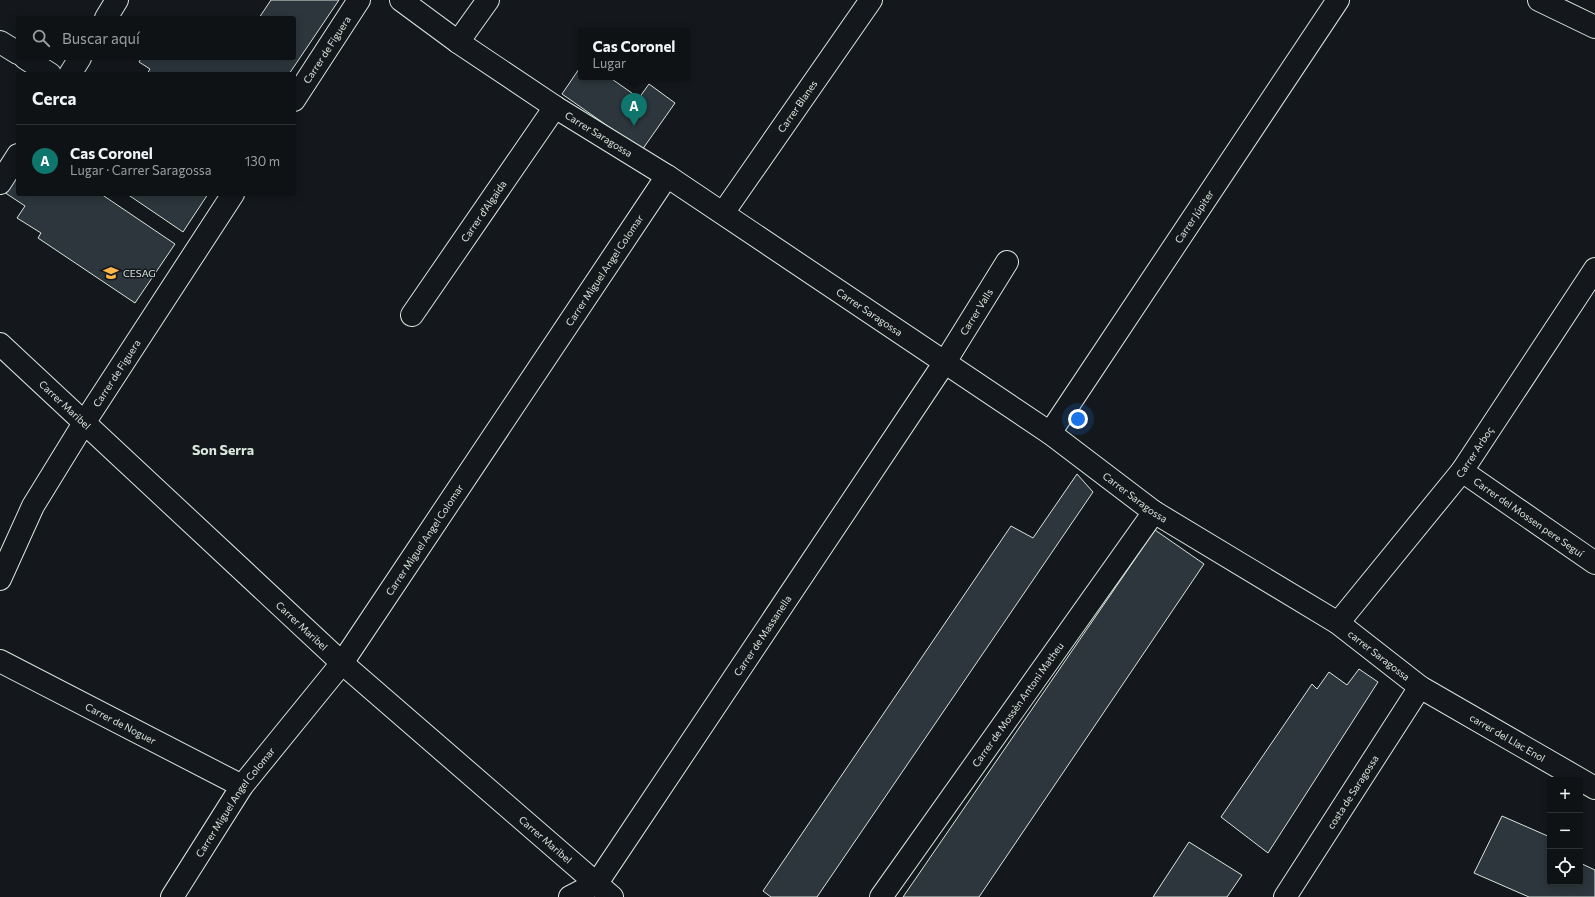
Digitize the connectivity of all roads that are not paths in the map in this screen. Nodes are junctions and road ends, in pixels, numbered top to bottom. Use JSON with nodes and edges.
{"nodes":[{"id":1,"x":117,"y":0,"type":"edge"},
{"id":2,"x":359,"y":0,"type":"edge"},
{"id":3,"x":401,"y":0,"type":"edge"},
{"id":4,"x":488,"y":0,"type":"edge"},
{"id":5,"x":871,"y":0,"type":"edge"},
{"id":6,"x":1338,"y":0,"type":"edge"},
{"id":7,"x":1539,"y":0,"type":"edge"},
{"id":8,"x":107,"y":16,"type":"edge"},
{"id":9,"x":1595,"y":27,"type":"edge"},
{"id":10,"x":0,"y":42,"type":"edge"},
{"id":11,"x":458,"y":42,"type":"junction"},
{"id":12,"x":16,"y":52,"type":"edge"},
{"id":13,"x":28,"y":60,"type":"edge"},
{"id":14,"x":79,"y":60,"type":"edge"},
{"id":15,"x":47,"y":72,"type":"edge"},
{"id":16,"x":71,"y":72,"type":"edge"},
{"id":17,"x":296,"y":97,"type":"edge"},
{"id":18,"x":555,"y":107,"type":"junction"},
{"id":19,"x":16,"y":158,"type":"edge"},
{"id":20,"x":667,"y":176,"type":"junction"},
{"id":21,"x":0,"y":183,"type":"edge"},
{"id":22,"x":232,"y":196,"type":"edge"},
{"id":23,"x":723,"y":213,"type":"junction"},
{"id":24,"x":1007,"y":262,"type":"dead end"},
{"id":25,"x":1593,"y":276,"type":"edge"},
{"id":26,"x":412,"y":315,"type":"dead end"},
{"id":27,"x":0,"y":344,"type":"edge"},
{"id":28,"x":945,"y":362,"type":"junction"},
{"id":29,"x":84,"y":423,"type":"junction"},
{"id":30,"x":1050,"y":433,"type":"junction"},
{"id":31,"x":1462,"y":471,"type":"junction"},
{"id":32,"x":1154,"y":512,"type":"junction"},
{"id":33,"x":1595,"y":563,"type":"edge"},
{"id":34,"x":0,"y":579,"type":"edge"},
{"id":35,"x":1338,"y":623,"type":"junction"},
{"id":36,"x":0,"y":661,"type":"edge"},
{"id":37,"x":342,"y":663,"type":"junction"},
{"id":38,"x":1420,"y":687,"type":"junction"},
{"id":39,"x":242,"y":786,"type":"junction"},
{"id":40,"x":1595,"y":788,"type":"edge"},
{"id":41,"x":605,"y":890,"type":"edge"},
{"id":42,"x":172,"y":897,"type":"edge"},
{"id":43,"x":570,"y":897,"type":"edge"},
{"id":44,"x":881,"y":897,"type":"edge"},
{"id":45,"x":1285,"y":897,"type":"edge"}],
"edges":[{"from":1,"to":8,"type":"street"},
{"from":2,"to":17,"type":"street","name":"Carrer de Figuera"},
{"from":3,"to":11,"type":"street","name":"Carrer Saragossa"},
{"from":4,"to":11,"type":"street"},
{"from":5,"to":23,"type":"street","name":"Carrer Blanes"},
{"from":6,"to":30,"type":"street","name":"Carrer Júpiter"},
{"from":7,"to":9,"type":"street"},
{"from":10,"to":12,"type":"street"},
{"from":11,"to":18,"type":"street","name":"Carrer Saragossa"},
{"from":13,"to":15,"type":"street"},
{"from":14,"to":16,"type":"street"},
{"from":18,"to":20,"type":"street","name":"Carrer Saragossa"},
{"from":18,"to":26,"type":"street","name":"Carrer d'Algaida"},
{"from":19,"to":21,"type":"street"},
{"from":20,"to":23,"type":"street","name":"Carrer Saragossa"},
{"from":20,"to":37,"type":"street","name":"Carrer Miguel Angel Colomar"},
{"from":22,"to":29,"type":"street","name":"Carrer de Figuera"},
{"from":23,"to":28,"type":"street","name":"Carrer Saragossa"},
{"from":24,"to":28,"type":"street","name":"Carrer Valls"},
{"from":25,"to":31,"type":"street","name":"Carrer Arboç"},
{"from":27,"to":29,"type":"street","name":"Carrer Maribel"},
{"from":28,"to":30,"type":"street","name":"Carrer Saragossa"},
{"from":28,"to":41,"type":"street","name":"Carrer de Massanella"},
{"from":29,"to":34,"type":"street","name":"Carrer de Figuera"},
{"from":29,"to":37,"type":"street","name":"Carrer Maribel"},
{"from":30,"to":32,"type":"street","name":"Carrer Saragossa"},
{"from":31,"to":33,"type":"street","name":"Carrer del Mossen pere Seguí"},
{"from":31,"to":35,"type":"street","name":"Carrer Arboç"},
{"from":32,"to":35,"type":"street","name":"Carrer Saragossa"},
{"from":32,"to":44,"type":"street","name":"Carrer de Mossèn Antoni Matheu"},
{"from":35,"to":38,"type":"street","name":"carrer Saragossa"},
{"from":36,"to":39,"type":"street","name":"Carrer de Noguer"},
{"from":37,"to":39,"type":"street","name":"Carrer Miguel Angel Colomar"},
{"from":37,"to":41,"type":"street","name":"Carrer Maribel"},
{"from":38,"to":40,"type":"street","name":"carrer del Llac Enol"},
{"from":38,"to":45,"type":"street","name":"costa de Saragossa"},
{"from":39,"to":42,"type":"street","name":"Carrer Miguel Angel Colomar"},
{"from":41,"to":43,"type":"street","name":"Carrer de Massanella"}]}
